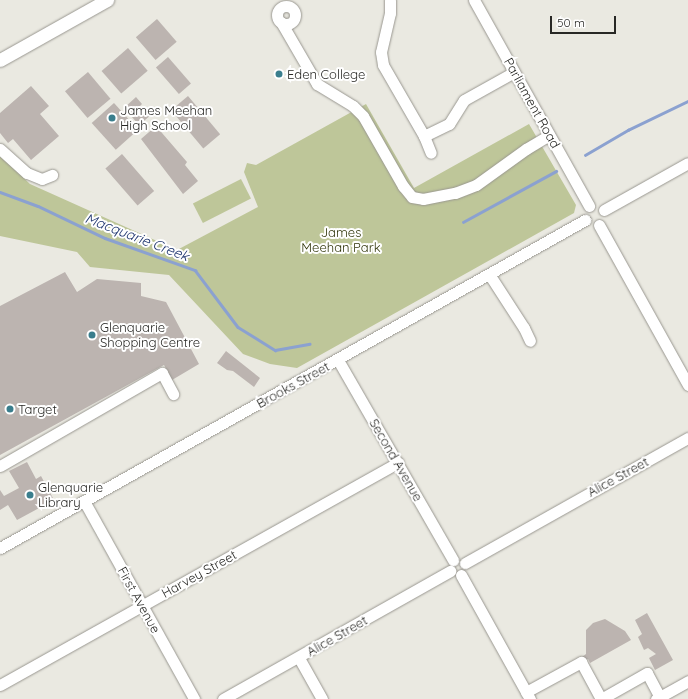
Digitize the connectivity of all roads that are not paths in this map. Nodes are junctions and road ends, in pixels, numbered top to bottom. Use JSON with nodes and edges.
{"nodes":[{"id":1,"x":107,"y":0,"type":"edge"},
{"id":2,"x":390,"y":0,"type":"edge"},
{"id":3,"x":474,"y":0,"type":"edge"},
{"id":4,"x":281,"y":22,"type":"dead end"},
{"id":5,"x":0,"y":60,"type":"edge"},
{"id":6,"x":514,"y":72,"type":"junction"},
{"id":7,"x":550,"y":135,"type":"junction"},
{"id":8,"x":424,"y":136,"type":"junction"},
{"id":9,"x":0,"y":149,"type":"edge"},
{"id":10,"x":431,"y":153,"type":"dead end"},
{"id":11,"x":688,"y":163,"type":"edge"},
{"id":12,"x":52,"y":176,"type":"dead end"},
{"id":13,"x":589,"y":206,"type":"junction"},
{"id":14,"x":604,"y":210,"type":"junction"},
{"id":15,"x":585,"y":220,"type":"junction"},
{"id":16,"x":599,"y":225,"type":"junction"},
{"id":17,"x":488,"y":274,"type":"junction"},
{"id":18,"x":530,"y":341,"type":"dead end"},
{"id":19,"x":338,"y":360,"type":"junction"},
{"id":20,"x":688,"y":385,"type":"edge"},
{"id":21,"x":173,"y":394,"type":"dead end"},
{"id":22,"x":688,"y":438,"type":"edge"},
{"id":23,"x":398,"y":463,"type":"junction"},
{"id":24,"x":0,"y":466,"type":"edge"},
{"id":25,"x":84,"y":500,"type":"junction"},
{"id":26,"x":0,"y":548,"type":"edge"},
{"id":27,"x":453,"y":560,"type":"junction"},
{"id":28,"x":465,"y":563,"type":"junction"},
{"id":29,"x":450,"y":571,"type":"junction"},
{"id":30,"x":461,"y":575,"type":"junction"},
{"id":31,"x":143,"y":606,"type":"junction"},
{"id":32,"x":299,"y":658,"type":"junction"},
{"id":33,"x":688,"y":681,"type":"edge"},
{"id":34,"x":0,"y":686,"type":"edge"},
{"id":35,"x":528,"y":696,"type":"edge"},
{"id":36,"x":658,"y":698,"type":"edge"},
{"id":37,"x":194,"y":699,"type":"edge"},
{"id":38,"x":223,"y":699,"type":"edge"},
{"id":39,"x":322,"y":699,"type":"edge"}],
"edges":[{"from":1,"to":5,"type":"main road"},
{"from":2,"to":8,"type":"street"},
{"from":3,"to":6,"type":"street","name":"Parliament Road"},
{"from":4,"to":7,"type":"street"},
{"from":6,"to":7,"type":"street","name":"Parliament Road"},
{"from":6,"to":8,"type":"street"},
{"from":7,"to":13,"type":"street","name":"Parliament Road"},
{"from":8,"to":10,"type":"street"},
{"from":9,"to":12,"type":"street"},
{"from":11,"to":14,"type":"street"},
{"from":13,"to":14,"type":"street"},
{"from":13,"to":15,"type":"street"},
{"from":14,"to":16,"type":"street"},
{"from":15,"to":16,"type":"street"},
{"from":15,"to":17,"type":"street","name":"Brooks Street"},
{"from":16,"to":20,"type":"street"},
{"from":17,"to":18,"type":"street"},
{"from":17,"to":19,"type":"street","name":"Brooks Street"},
{"from":19,"to":23,"type":"street","name":"Second Avenue"},
{"from":19,"to":25,"type":"street","name":"Brooks Street"},
{"from":21,"to":24,"type":"street"},
{"from":22,"to":28,"type":"street","name":"Alice Street"},
{"from":23,"to":27,"type":"street","name":"Second Avenue"},
{"from":23,"to":31,"type":"street","name":"Harvey Street"},
{"from":25,"to":26,"type":"street","name":"Brooks Street"},
{"from":25,"to":31,"type":"street","name":"First Avenue"},
{"from":27,"to":28,"type":"street"},
{"from":27,"to":29,"type":"street"},
{"from":28,"to":30,"type":"street"},
{"from":29,"to":30,"type":"street"},
{"from":29,"to":32,"type":"street","name":"Alice Street"},
{"from":30,"to":35,"type":"street"},
{"from":31,"to":34,"type":"street","name":"Harvey Street"},
{"from":31,"to":37,"type":"street","name":"First Avenue"},
{"from":32,"to":38,"type":"street","name":"Alice Street"},
{"from":32,"to":39,"type":"street"},
{"from":33,"to":36,"type":"street"},
{"from":35,"to":36,"type":"street"}]}
